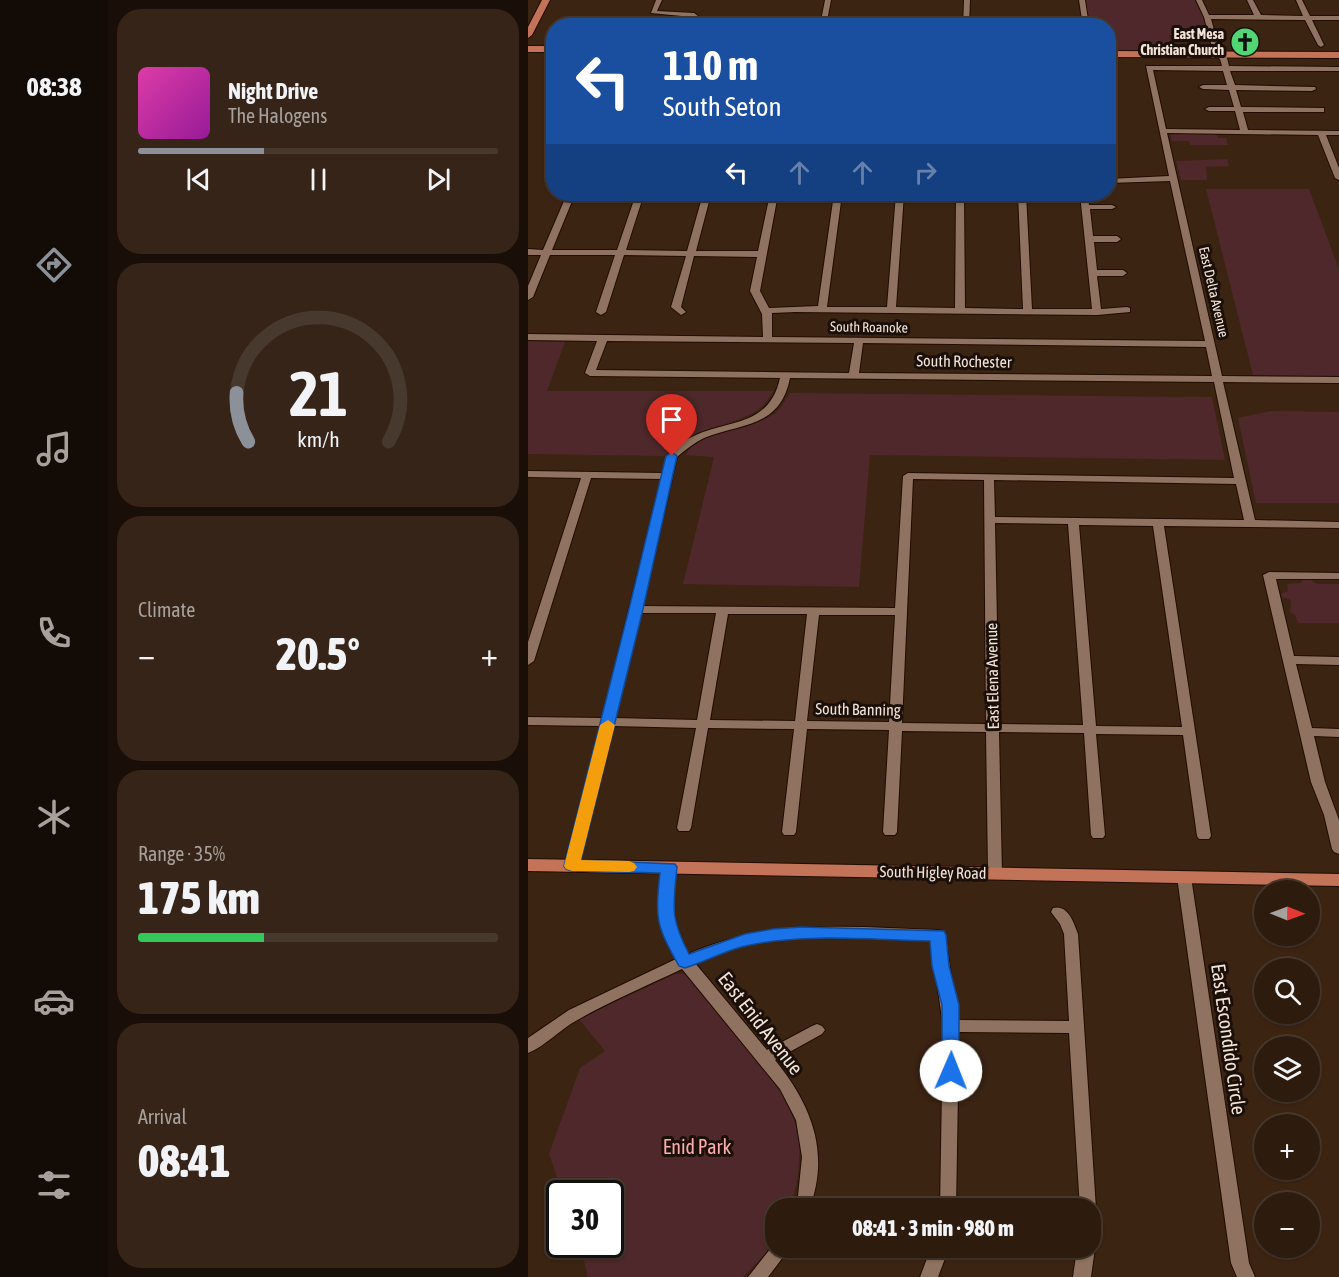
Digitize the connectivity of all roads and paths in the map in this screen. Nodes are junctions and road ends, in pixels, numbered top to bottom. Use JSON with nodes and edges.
{"nodes":[{"id":1,"x":546,"y":0,"type":"edge"},
{"id":2,"x":658,"y":0,"type":"edge"},
{"id":3,"x":828,"y":0,"type":"edge"},
{"id":4,"x":967,"y":0,"type":"edge"},
{"id":5,"x":1082,"y":0,"type":"edge"},
{"id":6,"x":1199,"y":0,"type":"edge"},
{"id":7,"x":1250,"y":0,"type":"edge"},
{"id":8,"x":1299,"y":0,"type":"edge"},
{"id":9,"x":1207,"y":16,"type":"junction"},
{"id":10,"x":1258,"y":17,"type":"junction"},
{"id":11,"x":1309,"y":17,"type":"junction"},
{"id":12,"x":698,"y":18,"type":"edge"},
{"id":13,"x":825,"y":18,"type":"edge"},
{"id":14,"x":966,"y":18,"type":"edge"},
{"id":15,"x":1085,"y":18,"type":"edge"},
{"id":16,"x":1339,"y":18,"type":"edge"},
{"id":17,"x":528,"y":35,"type":"edge"},
{"id":18,"x":1321,"y":45,"type":"dead end"},
{"id":19,"x":528,"y":49,"type":"edge"},
{"id":20,"x":546,"y":49,"type":"edge"},
{"id":21,"x":1116,"y":54,"type":"edge"},
{"id":22,"x":1218,"y":55,"type":"junction"},
{"id":23,"x":1339,"y":55,"type":"edge"},
{"id":24,"x":1222,"y":68,"type":"junction"},
{"id":25,"x":1339,"y":69,"type":"edge"},
{"id":26,"x":1203,"y":87,"type":"dead end"},
{"id":27,"x":1228,"y":88,"type":"junction"},
{"id":28,"x":1312,"y":89,"type":"dead end"},
{"id":29,"x":1209,"y":110,"type":"dead end"},
{"id":30,"x":1234,"y":110,"type":"junction"},
{"id":31,"x":1321,"y":110,"type":"dead end"},
{"id":32,"x":1163,"y":131,"type":"junction"},
{"id":33,"x":1241,"y":132,"type":"junction"},
{"id":34,"x":1321,"y":132,"type":"junction"},
{"id":35,"x":1339,"y":133,"type":"edge"},
{"id":36,"x":1173,"y":178,"type":"junction"},
{"id":37,"x":1339,"y":178,"type":"edge"},
{"id":38,"x":1116,"y":181,"type":"edge"},
{"id":39,"x":569,"y":201,"type":"edge"},
{"id":40,"x":638,"y":201,"type":"edge"},
{"id":41,"x":705,"y":201,"type":"edge"},
{"id":42,"x":773,"y":201,"type":"edge"},
{"id":43,"x":837,"y":201,"type":"edge"},
{"id":44,"x":899,"y":201,"type":"edge"},
{"id":45,"x":960,"y":201,"type":"edge"},
{"id":46,"x":1022,"y":201,"type":"edge"},
{"id":47,"x":1085,"y":201,"type":"edge"},
{"id":48,"x":1085,"y":207,"type":"junction"},
{"id":49,"x":1112,"y":207,"type":"dead end"},
{"id":50,"x":1089,"y":239,"type":"junction"},
{"id":51,"x":1118,"y":239,"type":"dead end"},
{"id":52,"x":528,"y":252,"type":"edge"},
{"id":53,"x":546,"y":252,"type":"junction"},
{"id":54,"x":621,"y":253,"type":"junction"},
{"id":55,"x":690,"y":254,"type":"junction"},
{"id":56,"x":762,"y":254,"type":"junction"},
{"id":57,"x":1093,"y":273,"type":"junction"},
{"id":58,"x":1123,"y":273,"type":"dead end"},
{"id":59,"x":528,"y":297,"type":"edge"},
{"id":60,"x":822,"y":309,"type":"junction"},
{"id":61,"x":891,"y":309,"type":"junction"},
{"id":62,"x":960,"y":310,"type":"junction"},
{"id":63,"x":1128,"y":310,"type":"dead end"},
{"id":64,"x":768,"y":311,"type":"junction"},
{"id":65,"x":1028,"y":311,"type":"junction"},
{"id":66,"x":601,"y":312,"type":"dead end"},
{"id":67,"x":681,"y":312,"type":"dead end"},
{"id":68,"x":1097,"y":312,"type":"junction"},
{"id":69,"x":528,"y":337,"type":"edge"},
{"id":70,"x":603,"y":338,"type":"junction"},
{"id":71,"x":767,"y":340,"type":"junction"},
{"id":72,"x":859,"y":340,"type":"junction"},
{"id":73,"x":1210,"y":344,"type":"junction"},
{"id":74,"x":786,"y":374,"type":"junction"},
{"id":75,"x":854,"y":375,"type":"junction"},
{"id":76,"x":1217,"y":378,"type":"junction"},
{"id":77,"x":1339,"y":380,"type":"edge"},
{"id":78,"x":528,"y":474,"type":"edge"},
{"id":79,"x":587,"y":475,"type":"junction"},
{"id":80,"x":666,"y":477,"type":"junction"},
{"id":81,"x":988,"y":477,"type":"junction"},
{"id":82,"x":1241,"y":481,"type":"junction"},
{"id":83,"x":989,"y":520,"type":"junction"},
{"id":84,"x":1073,"y":521,"type":"junction"},
{"id":85,"x":1158,"y":522,"type":"junction"},
{"id":86,"x":1250,"y":524,"type":"junction"},
{"id":87,"x":1339,"y":525,"type":"edge"},
{"id":88,"x":1339,"y":576,"type":"edge"},
{"id":89,"x":636,"y":609,"type":"junction"},
{"id":90,"x":723,"y":610,"type":"junction"},
{"id":91,"x":813,"y":612,"type":"junction"},
{"id":92,"x":902,"y":612,"type":"junction"},
{"id":93,"x":1288,"y":660,"type":"junction"},
{"id":94,"x":528,"y":661,"type":"edge"},
{"id":95,"x":1339,"y":661,"type":"edge"},
{"id":96,"x":528,"y":721,"type":"edge"},
{"id":97,"x":608,"y":722,"type":"junction"},
{"id":98,"x":703,"y":722,"type":"junction"},
{"id":99,"x":800,"y":725,"type":"junction"},
{"id":100,"x":896,"y":726,"type":"junction"},
{"id":101,"x":993,"y":728,"type":"junction"},
{"id":102,"x":1090,"y":729,"type":"junction"},
{"id":103,"x":1188,"y":731,"type":"junction"},
{"id":104,"x":1306,"y":732,"type":"junction"},
{"id":105,"x":1339,"y":733,"type":"edge"},
{"id":106,"x":1335,"y":815,"type":"edge"},
{"id":107,"x":684,"y":828,"type":"dead end"},
{"id":108,"x":789,"y":832,"type":"dead end"},
{"id":109,"x":890,"y":832,"type":"dead end"},
{"id":110,"x":1098,"y":835,"type":"dead end"},
{"id":111,"x":1204,"y":836,"type":"dead end"},
{"id":112,"x":1339,"y":849,"type":"edge"},
{"id":113,"x":528,"y":865,"type":"edge"},
{"id":114,"x":572,"y":866,"type":"junction"},
{"id":115,"x":669,"y":867,"type":"junction"},
{"id":116,"x":995,"y":874,"type":"junction"},
{"id":117,"x":1184,"y":877,"type":"junction"},
{"id":118,"x":1339,"y":880,"type":"edge"},
{"id":119,"x":1058,"y":912,"type":"dead end"},
{"id":120,"x":685,"y":962,"type":"junction"},
{"id":121,"x":951,"y":1026,"type":"junction"},
{"id":122,"x":1076,"y":1028,"type":"junction"},
{"id":123,"x":817,"y":1030,"type":"dead end"},
{"id":124,"x":528,"y":1047,"type":"edge"},
{"id":125,"x":764,"y":1059,"type":"junction"},
{"id":126,"x":805,"y":1198,"type":"edge"},
{"id":127,"x":948,"y":1198,"type":"edge"},
{"id":128,"x":1087,"y":1198,"type":"edge"},
{"id":129,"x":773,"y":1258,"type":"edge"},
{"id":130,"x":936,"y":1258,"type":"edge"},
{"id":131,"x":1085,"y":1258,"type":"edge"},
{"id":132,"x":757,"y":1277,"type":"edge"},
{"id":133,"x":929,"y":1277,"type":"edge"},
{"id":134,"x":1082,"y":1277,"type":"edge"},
{"id":135,"x":1246,"y":1277,"type":"edge"}],
"edges":[{"from":1,"to":17,"type":"main road"},
{"from":2,"to":12,"type":"street"},
{"from":3,"to":13,"type":"street"},
{"from":4,"to":14,"type":"street"},
{"from":5,"to":15,"type":"street"},
{"from":6,"to":9,"type":"street"},
{"from":7,"to":10,"type":"street"},
{"from":8,"to":11,"type":"street"},
{"from":9,"to":10,"type":"street"},
{"from":9,"to":22,"type":"street"},
{"from":10,"to":11,"type":"street"},
{"from":11,"to":16,"type":"street"},
{"from":11,"to":18,"type":"street"},
{"from":19,"to":20,"type":"main road"},
{"from":21,"to":22,"type":"main road"},
{"from":22,"to":23,"type":"main road"},
{"from":22,"to":24,"type":"street"},
{"from":24,"to":25,"type":"street"},
{"from":24,"to":27,"type":"street"},
{"from":24,"to":32,"type":"street","name":"East Delta Avenue"},
{"from":26,"to":27,"type":"street"},
{"from":27,"to":28,"type":"street"},
{"from":27,"to":30,"type":"street"},
{"from":29,"to":30,"type":"street"},
{"from":30,"to":31,"type":"street"},
{"from":30,"to":33,"type":"street"},
{"from":32,"to":33,"type":"street"},
{"from":32,"to":36,"type":"street","name":"East Delta Avenue"},
{"from":33,"to":34,"type":"street"},
{"from":34,"to":35,"type":"street"},
{"from":34,"to":37,"type":"street"},
{"from":36,"to":38,"type":"street"},
{"from":36,"to":73,"type":"street","name":"East Delta Avenue"},
{"from":39,"to":53,"type":"street"},
{"from":40,"to":54,"type":"street"},
{"from":41,"to":55,"type":"street"},
{"from":42,"to":56,"type":"street"},
{"from":43,"to":60,"type":"street"},
{"from":44,"to":61,"type":"street"},
{"from":45,"to":62,"type":"street"},
{"from":46,"to":65,"type":"street"},
{"from":47,"to":48,"type":"street"},
{"from":48,"to":49,"type":"street"},
{"from":48,"to":50,"type":"street"},
{"from":50,"to":51,"type":"street"},
{"from":50,"to":57,"type":"street"},
{"from":52,"to":53,"type":"street"},
{"from":53,"to":54,"type":"street"},
{"from":53,"to":59,"type":"street"},
{"from":54,"to":55,"type":"street"},
{"from":54,"to":66,"type":"street"},
{"from":55,"to":56,"type":"street"},
{"from":55,"to":67,"type":"street"},
{"from":56,"to":64,"type":"street"},
{"from":57,"to":58,"type":"street"},
{"from":57,"to":68,"type":"street"},
{"from":60,"to":61,"type":"street"},
{"from":60,"to":64,"type":"street"},
{"from":61,"to":62,"type":"street"},
{"from":62,"to":65,"type":"street"},
{"from":63,"to":68,"type":"street"},
{"from":64,"to":71,"type":"street"},
{"from":65,"to":68,"type":"street"},
{"from":69,"to":70,"type":"street","name":"South Roanoke"},
{"from":70,"to":71,"type":"street","name":"South Roanoke"},
{"from":70,"to":74,"type":"street","name":"South Rochester"},
{"from":71,"to":72,"type":"street","name":"South Roanoke"},
{"from":72,"to":73,"type":"street","name":"South Roanoke"},
{"from":72,"to":75,"type":"street"},
{"from":73,"to":76,"type":"street","name":"East Delta Avenue"},
{"from":74,"to":75,"type":"street","name":"South Rochester"},
{"from":74,"to":80,"type":"street"},
{"from":75,"to":76,"type":"street","name":"South Rochester"},
{"from":76,"to":77,"type":"street","name":"South Rochester"},
{"from":76,"to":82,"type":"street","name":"East Delta Avenue"},
{"from":78,"to":79,"type":"street"},
{"from":79,"to":80,"type":"street"},
{"from":79,"to":94,"type":"street"},
{"from":80,"to":89,"type":"street"},
{"from":81,"to":82,"type":"street"},
{"from":81,"to":83,"type":"street","name":"East Elena Avenue"},
{"from":81,"to":92,"type":"street"},
{"from":82,"to":86,"type":"street","name":"East Delta Avenue"},
{"from":83,"to":84,"type":"street"},
{"from":83,"to":101,"type":"street","name":"East Elena Avenue"},
{"from":84,"to":85,"type":"street"},
{"from":84,"to":102,"type":"street"},
{"from":85,"to":86,"type":"street"},
{"from":85,"to":103,"type":"street"},
{"from":86,"to":87,"type":"street"},
{"from":88,"to":93,"type":"street"},
{"from":89,"to":90,"type":"street"},
{"from":89,"to":97,"type":"street"},
{"from":90,"to":91,"type":"street"},
{"from":90,"to":98,"type":"street"},
{"from":91,"to":92,"type":"street"},
{"from":91,"to":99,"type":"street"},
{"from":92,"to":100,"type":"street"},
{"from":93,"to":95,"type":"street"},
{"from":93,"to":104,"type":"street"},
{"from":96,"to":97,"type":"street","name":"South Banning"},
{"from":97,"to":98,"type":"street","name":"South Banning"},
{"from":97,"to":114,"type":"street"},
{"from":98,"to":99,"type":"street","name":"South Banning"},
{"from":98,"to":107,"type":"street"},
{"from":99,"to":100,"type":"street","name":"South Banning"},
{"from":99,"to":108,"type":"street"},
{"from":100,"to":101,"type":"street","name":"South Banning"},
{"from":100,"to":109,"type":"street"},
{"from":101,"to":102,"type":"street","name":"South Banning"},
{"from":101,"to":116,"type":"street","name":"East Elena Avenue"},
{"from":102,"to":103,"type":"street","name":"South Banning"},
{"from":102,"to":110,"type":"street"},
{"from":103,"to":111,"type":"street"},
{"from":104,"to":105,"type":"street"},
{"from":104,"to":106,"type":"street"},
{"from":106,"to":112,"type":"street"},
{"from":113,"to":114,"type":"main road","name":"South Higley Road"},
{"from":114,"to":115,"type":"main road","name":"South Higley Road"},
{"from":115,"to":116,"type":"main road","name":"South Higley Road"},
{"from":115,"to":120,"type":"street","name":"East Enid Avenue"},
{"from":116,"to":117,"type":"main road","name":"South Higley Road"},
{"from":117,"to":118,"type":"main road","name":"South Higley Road"},
{"from":117,"to":135,"type":"street","name":"East Escondido Circle"},
{"from":119,"to":122,"type":"street"},
{"from":120,"to":121,"type":"street"},
{"from":120,"to":124,"type":"street"},
{"from":120,"to":125,"type":"street","name":"East Enid Avenue"},
{"from":121,"to":122,"type":"street"},
{"from":121,"to":127,"type":"street"},
{"from":122,"to":128,"type":"street"},
{"from":123,"to":125,"type":"street"},
{"from":125,"to":126,"type":"street","name":"East Enid Avenue"},
{"from":129,"to":132,"type":"street"},
{"from":130,"to":133,"type":"street"},
{"from":131,"to":134,"type":"street"}]}
